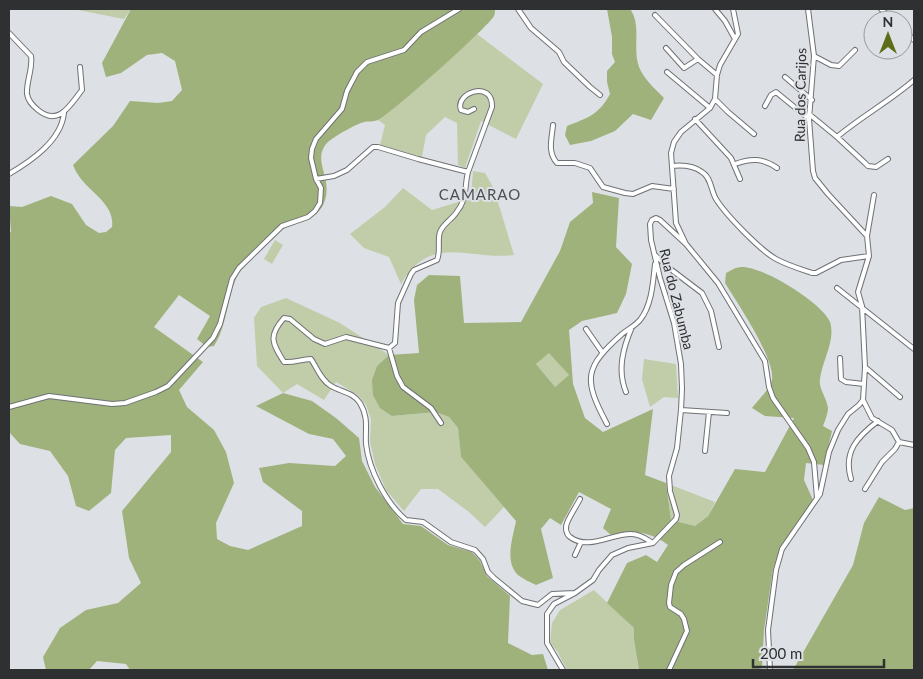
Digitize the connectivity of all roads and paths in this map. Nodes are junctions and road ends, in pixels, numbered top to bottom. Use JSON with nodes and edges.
{"nodes":[{"id":1,"x":459,"y":9,"type":"edge"},
{"id":2,"x":518,"y":9,"type":"edge"},
{"id":3,"x":715,"y":9,"type":"edge"},
{"id":4,"x":733,"y":9,"type":"edge"},
{"id":5,"x":808,"y":9,"type":"edge"},
{"id":6,"x":655,"y":15,"type":"dead end"},
{"id":7,"x":9,"y":33,"type":"edge"},
{"id":8,"x":734,"y":39,"type":"junction"},
{"id":9,"x":666,"y":48,"type":"dead end"},
{"id":10,"x":855,"y":50,"type":"dead end"},
{"id":11,"x":814,"y":56,"type":"junction"},
{"id":12,"x":698,"y":59,"type":"junction"},
{"id":13,"x":80,"y":67,"type":"dead end"},
{"id":14,"x":667,"y":72,"type":"dead end"},
{"id":15,"x":717,"y":75,"type":"junction"},
{"id":16,"x":785,"y":77,"type":"dead end"},
{"id":17,"x":914,"y":80,"type":"edge"},
{"id":18,"x":600,"y":95,"type":"dead end"},
{"id":19,"x":715,"y":99,"type":"junction"},
{"id":20,"x":812,"y":100,"type":"junction"},
{"id":21,"x":764,"y":106,"type":"dead end"},
{"id":22,"x":710,"y":108,"type":"junction"},
{"id":23,"x":474,"y":109,"type":"dead end"},
{"id":24,"x":64,"y":113,"type":"junction"},
{"id":25,"x":809,"y":117,"type":"junction"},
{"id":26,"x":695,"y":119,"type":"junction"},
{"id":27,"x":553,"y":125,"type":"dead end"},
{"id":28,"x":754,"y":134,"type":"dead end"},
{"id":29,"x":837,"y":137,"type":"junction"},
{"id":30,"x":888,"y":159,"type":"dead end"},
{"id":31,"x":734,"y":164,"type":"junction"},
{"id":32,"x":672,"y":166,"type":"junction"},
{"id":33,"x":777,"y":168,"type":"dead end"},
{"id":34,"x":468,"y":172,"type":"junction"},
{"id":35,"x":9,"y":174,"type":"edge"},
{"id":36,"x":316,"y":179,"type":"junction"},
{"id":37,"x":740,"y":180,"type":"dead end"},
{"id":38,"x":674,"y":189,"type":"junction"},
{"id":39,"x":874,"y":195,"type":"dead end"},
{"id":40,"x":867,"y":236,"type":"junction"},
{"id":41,"x":686,"y":244,"type":"junction"},
{"id":42,"x":869,"y":256,"type":"junction"},
{"id":43,"x":655,"y":257,"type":"junction"},
{"id":44,"x":837,"y":288,"type":"dead end"},
{"id":45,"x":862,"y":306,"type":"junction"},
{"id":46,"x":632,"y":327,"type":"junction"},
{"id":47,"x":586,"y":329,"type":"dead end"},
{"id":48,"x":719,"y":347,"type":"dead end"},
{"id":49,"x":389,"y":348,"type":"junction"},
{"id":50,"x":914,"y":349,"type":"edge"},
{"id":51,"x":602,"y":352,"type":"junction"},
{"id":52,"x":840,"y":358,"type":"dead end"},
{"id":53,"x":865,"y":367,"type":"junction"},
{"id":54,"x":864,"y":384,"type":"junction"},
{"id":55,"x":626,"y":392,"type":"dead end"},
{"id":56,"x":900,"y":397,"type":"dead end"},
{"id":57,"x":863,"y":400,"type":"junction"},
{"id":58,"x":9,"y":407,"type":"edge"},
{"id":59,"x":681,"y":410,"type":"junction"},
{"id":60,"x":709,"y":412,"type":"junction"},
{"id":61,"x":726,"y":413,"type":"dead end"},
{"id":62,"x":878,"y":421,"type":"junction"},
{"id":63,"x":441,"y":423,"type":"dead end"},
{"id":64,"x":607,"y":424,"type":"dead end"},
{"id":65,"x":899,"y":442,"type":"junction"},
{"id":66,"x":914,"y":445,"type":"edge"},
{"id":67,"x":705,"y":451,"type":"dead end"},
{"id":68,"x":851,"y":479,"type":"dead end"},
{"id":69,"x":865,"y":489,"type":"dead end"},
{"id":70,"x":580,"y":499,"type":"dead end"},
{"id":71,"x":817,"y":500,"type":"junction"},
{"id":72,"x":581,"y":542,"type":"junction"},
{"id":73,"x":720,"y":542,"type":"dead end"},
{"id":74,"x":654,"y":543,"type":"junction"},
{"id":75,"x":574,"y":555,"type":"dead end"},
{"id":76,"x":576,"y":593,"type":"junction"},
{"id":77,"x":563,"y":670,"type":"edge"},
{"id":78,"x":669,"y":670,"type":"edge"},
{"id":79,"x":770,"y":670,"type":"edge"}],
"edges":[{"from":1,"to":36,"type":"street"},
{"from":2,"to":18,"type":"street"},
{"from":3,"to":8,"type":"street"},
{"from":4,"to":8,"type":"street","name":"Rua do Zabumba"},
{"from":5,"to":11,"type":"street","name":"Rua dos Carijos"},
{"from":6,"to":12,"type":"street"},
{"from":7,"to":24,"type":"street"},
{"from":8,"to":15,"type":"street","name":"Rua do Zabumba"},
{"from":9,"to":12,"type":"street"},
{"from":10,"to":11,"type":"street"},
{"from":11,"to":20,"type":"street","name":"Rua dos Carijos"},
{"from":12,"to":15,"type":"street"},
{"from":13,"to":24,"type":"street"},
{"from":14,"to":22,"type":"street"},
{"from":15,"to":19,"type":"street","name":"Rua do Zabumba"},
{"from":16,"to":20,"type":"street"},
{"from":17,"to":29,"type":"street"},
{"from":19,"to":22,"type":"street","name":"Rua do Zabumba"},
{"from":19,"to":28,"type":"street"},
{"from":20,"to":25,"type":"street","name":"Rua dos Carijos"},
{"from":21,"to":25,"type":"street"},
{"from":22,"to":26,"type":"street","name":"Rua do Zabumba"},
{"from":23,"to":34,"type":"street"},
{"from":24,"to":35,"type":"street"},
{"from":25,"to":29,"type":"street"},
{"from":25,"to":40,"type":"street","name":"Rua dos Carijos"},
{"from":26,"to":31,"type":"street"},
{"from":26,"to":32,"type":"street","name":"Rua do Zabumba"},
{"from":27,"to":38,"type":"street"},
{"from":29,"to":30,"type":"street"},
{"from":31,"to":33,"type":"street"},
{"from":31,"to":37,"type":"street"},
{"from":32,"to":38,"type":"street","name":"Rua do Zabumba"},
{"from":32,"to":42,"type":"street"},
{"from":34,"to":36,"type":"street"},
{"from":34,"to":49,"type":"street"},
{"from":36,"to":58,"type":"street"},
{"from":38,"to":41,"type":"street","name":"Rua do Zabumba"},
{"from":39,"to":40,"type":"street"},
{"from":40,"to":42,"type":"street"},
{"from":41,"to":43,"type":"street","name":"Rua do Zabumba"},
{"from":41,"to":71,"type":"street"},
{"from":42,"to":45,"type":"street"},
{"from":43,"to":46,"type":"street"},
{"from":43,"to":48,"type":"street"},
{"from":43,"to":59,"type":"street","name":"Rua do Zabumba"},
{"from":44,"to":45,"type":"street"},
{"from":45,"to":50,"type":"street"},
{"from":45,"to":53,"type":"street"},
{"from":46,"to":51,"type":"street"},
{"from":46,"to":55,"type":"street"},
{"from":47,"to":51,"type":"street"},
{"from":49,"to":63,"type":"street"},
{"from":49,"to":76,"type":"street"},
{"from":51,"to":64,"type":"street"},
{"from":52,"to":54,"type":"street"},
{"from":53,"to":54,"type":"street"},
{"from":53,"to":56,"type":"street"},
{"from":54,"to":57,"type":"street"},
{"from":57,"to":62,"type":"street"},
{"from":57,"to":71,"type":"street"},
{"from":59,"to":60,"type":"street"},
{"from":59,"to":74,"type":"street","name":"Rua do Zabumba"},
{"from":60,"to":61,"type":"street"},
{"from":60,"to":67,"type":"street"},
{"from":62,"to":65,"type":"street"},
{"from":62,"to":68,"type":"street"},
{"from":65,"to":66,"type":"street"},
{"from":65,"to":69,"type":"street"},
{"from":70,"to":72,"type":"street"},
{"from":71,"to":79,"type":"street"},
{"from":72,"to":74,"type":"street"},
{"from":72,"to":75,"type":"street"},
{"from":73,"to":78,"type":"street"},
{"from":74,"to":76,"type":"street"},
{"from":76,"to":77,"type":"street"}]}
